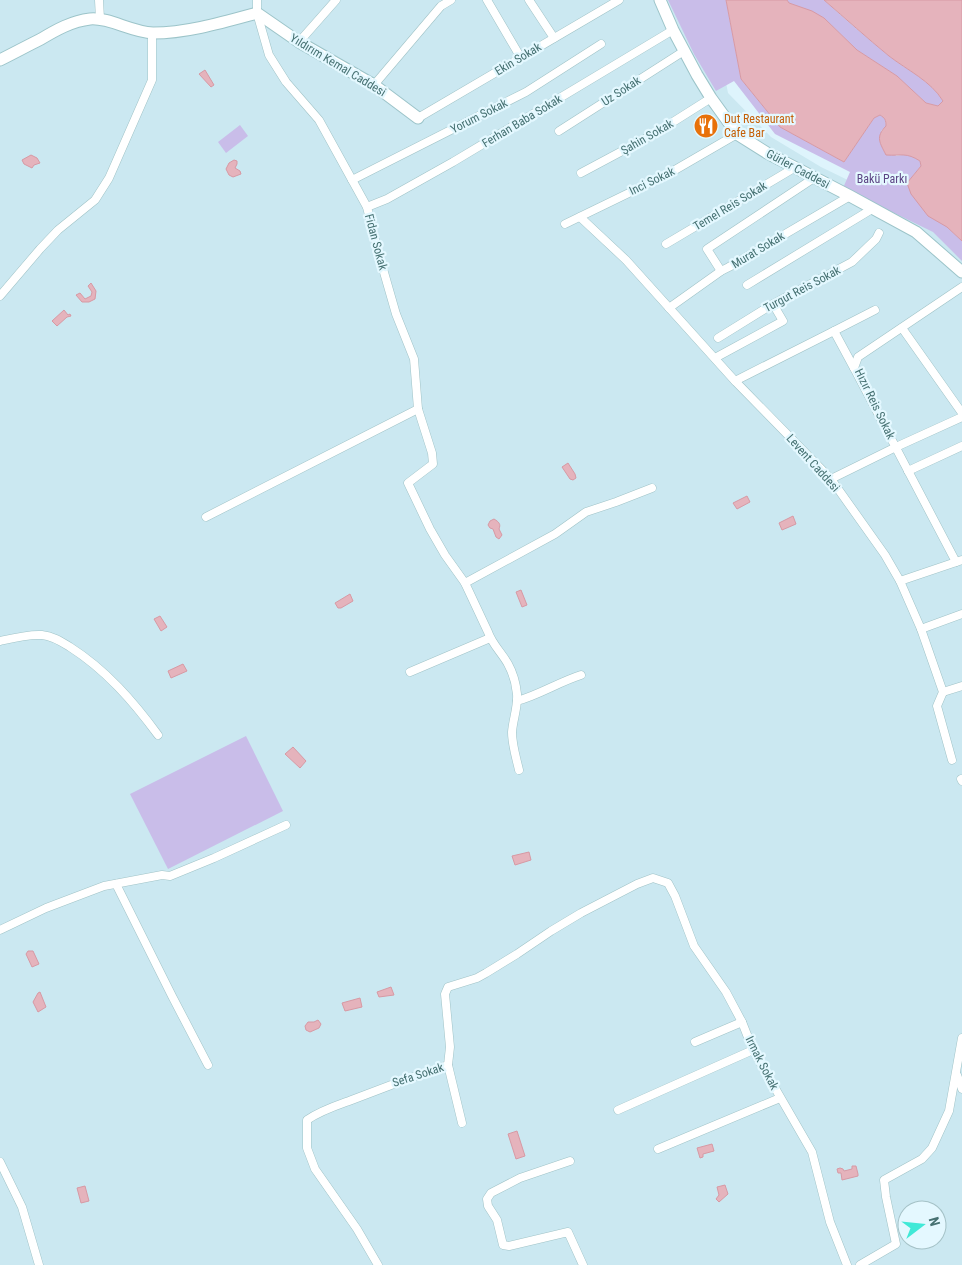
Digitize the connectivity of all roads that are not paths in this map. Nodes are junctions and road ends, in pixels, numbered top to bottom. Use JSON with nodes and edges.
{"nodes":[{"id":1,"x":99,"y":0,"type":"edge"},
{"id":2,"x":257,"y":0,"type":"edge"},
{"id":3,"x":336,"y":0,"type":"edge"},
{"id":4,"x":451,"y":0,"type":"edge"},
{"id":5,"x":487,"y":0,"type":"edge"},
{"id":6,"x":529,"y":0,"type":"edge"},
{"id":7,"x":618,"y":0,"type":"edge"},
{"id":8,"x":660,"y":0,"type":"edge"},
{"id":9,"x":258,"y":13,"type":"junction"},
{"id":10,"x":100,"y":19,"type":"junction"},
{"id":11,"x":673,"y":30,"type":"junction"},
{"id":12,"x":152,"y":33,"type":"junction"},
{"id":13,"x":554,"y":38,"type":"junction"},
{"id":14,"x":299,"y":42,"type":"junction"},
{"id":15,"x":601,"y":44,"type":"dead end"},
{"id":16,"x":684,"y":51,"type":"junction"},
{"id":17,"x":521,"y":58,"type":"junction"},
{"id":18,"x":0,"y":60,"type":"edge"},
{"id":19,"x":374,"y":85,"type":"junction"},
{"id":20,"x":711,"y":98,"type":"junction"},
{"id":21,"x":418,"y":118,"type":"joint"},
{"id":22,"x":559,"y":131,"type":"dead end"},
{"id":23,"x":738,"y":134,"type":"junction"},
{"id":24,"x":794,"y":168,"type":"junction"},
{"id":25,"x":581,"y":174,"type":"dead end"},
{"id":26,"x":814,"y":178,"type":"junction"},
{"id":27,"x":352,"y":180,"type":"junction"},
{"id":28,"x":850,"y":196,"type":"junction"},
{"id":29,"x":367,"y":206,"type":"junction"},
{"id":30,"x":872,"y":209,"type":"junction"},
{"id":31,"x":580,"y":217,"type":"junction"},
{"id":32,"x":565,"y":224,"type":"dead end"},
{"id":33,"x":879,"y":232,"type":"dead end"},
{"id":34,"x":666,"y":244,"type":"dead end"},
{"id":35,"x":721,"y":271,"type":"junction"},
{"id":36,"x":962,"y":272,"type":"edge"},
{"id":37,"x":747,"y":285,"type":"dead end"},
{"id":38,"x":962,"y":286,"type":"edge"},
{"id":39,"x":0,"y":296,"type":"edge"},
{"id":40,"x":773,"y":304,"type":"junction"},
{"id":41,"x":669,"y":308,"type":"junction"},
{"id":42,"x":875,"y":310,"type":"dead end"},
{"id":43,"x":902,"y":328,"type":"junction"},
{"id":44,"x":834,"y":331,"type":"junction"},
{"id":45,"x":718,"y":338,"type":"dead end"},
{"id":46,"x":715,"y":358,"type":"junction"},
{"id":47,"x":854,"y":368,"type":"junction"},
{"id":48,"x":735,"y":381,"type":"junction"},
{"id":49,"x":418,"y":409,"type":"junction"},
{"id":50,"x":962,"y":412,"type":"edge"},
{"id":51,"x":962,"y":417,"type":"edge"},
{"id":52,"x":962,"y":446,"type":"edge"},
{"id":53,"x":896,"y":447,"type":"junction"},
{"id":54,"x":908,"y":471,"type":"junction"},
{"id":55,"x":831,"y":479,"type":"junction"},
{"id":56,"x":652,"y":488,"type":"dead end"},
{"id":57,"x":206,"y":517,"type":"dead end"},
{"id":58,"x":959,"y":561,"type":"edge"},
{"id":59,"x":900,"y":581,"type":"junction"},
{"id":60,"x":465,"y":582,"type":"junction"},
{"id":61,"x":962,"y":614,"type":"edge"},
{"id":62,"x":920,"y":629,"type":"junction"},
{"id":63,"x":490,"y":638,"type":"junction"},
{"id":64,"x":0,"y":641,"type":"edge"},
{"id":65,"x":410,"y":672,"type":"dead end"},
{"id":66,"x":581,"y":675,"type":"dead end"},
{"id":67,"x":962,"y":686,"type":"edge"},
{"id":68,"x":943,"y":692,"type":"junction"},
{"id":69,"x":517,"y":701,"type":"junction"},
{"id":70,"x":158,"y":735,"type":"dead end"},
{"id":71,"x":952,"y":760,"type":"dead end"},
{"id":72,"x":519,"y":770,"type":"dead end"},
{"id":73,"x":286,"y":825,"type":"dead end"},
{"id":74,"x":653,"y":878,"type":"joint"},
{"id":75,"x":116,"y":884,"type":"junction"},
{"id":76,"x":0,"y":930,"type":"edge"},
{"id":77,"x":742,"y":1022,"type":"junction"},
{"id":78,"x":962,"y":1038,"type":"edge"},
{"id":79,"x":696,"y":1042,"type":"dead end"},
{"id":80,"x":753,"y":1050,"type":"junction"},
{"id":81,"x":208,"y":1065,"type":"dead end"},
{"id":82,"x":448,"y":1066,"type":"junction"},
{"id":83,"x":956,"y":1072,"type":"junction"},
{"id":84,"x":962,"y":1089,"type":"edge"},
{"id":85,"x":780,"y":1098,"type":"junction"},
{"id":86,"x":618,"y":1110,"type":"dead end"},
{"id":87,"x":462,"y":1123,"type":"dead end"},
{"id":88,"x":658,"y":1149,"type":"dead end"},
{"id":89,"x":570,"y":1161,"type":"dead end"},
{"id":90,"x":0,"y":1162,"type":"edge"},
{"id":91,"x":39,"y":1265,"type":"edge"},
{"id":92,"x":378,"y":1265,"type":"edge"},
{"id":93,"x":583,"y":1265,"type":"edge"},
{"id":94,"x":847,"y":1265,"type":"edge"},
{"id":95,"x":860,"y":1265,"type":"edge"}],
"edges":[{"from":1,"to":10,"type":"street"},
{"from":2,"to":9,"type":"street"},
{"from":3,"to":14,"type":"street"},
{"from":4,"to":19,"type":"street"},
{"from":5,"to":17,"type":"street"},
{"from":6,"to":13,"type":"street"},
{"from":7,"to":13,"type":"street","name":"Ekin Sokak"},
{"from":8,"to":11,"type":"street","name":"Gürler Caddesi"},
{"from":9,"to":12,"type":"street"},
{"from":9,"to":14,"type":"street","name":"Yıldırım Kemal Caddesi"},
{"from":9,"to":27,"type":"street","name":"Fidan Sokak"},
{"from":10,"to":12,"type":"street"},
{"from":10,"to":18,"type":"street"},
{"from":11,"to":16,"type":"street","name":"Gürler Caddesi"},
{"from":11,"to":29,"type":"street","name":"Ferhan Baba Sokak"},
{"from":12,"to":39,"type":"street"},
{"from":13,"to":17,"type":"street","name":"Ekin Sokak"},
{"from":14,"to":19,"type":"street","name":"Yıldırım Kemal Caddesi"},
{"from":15,"to":27,"type":"street","name":"Yorum Sokak"},
{"from":16,"to":20,"type":"street","name":"Gürler Caddesi"},
{"from":16,"to":22,"type":"street","name":"Uz Sokak"},
{"from":17,"to":21,"type":"street","name":"Ekin Sokak"},
{"from":19,"to":21,"type":"street","name":"Yıldırım Kemal Caddesi"},
{"from":20,"to":23,"type":"street","name":"Gürler Caddesi"},
{"from":20,"to":25,"type":"street","name":"Şahin Sokak"},
{"from":23,"to":24,"type":"street","name":"Gürler Caddesi"},
{"from":23,"to":31,"type":"street","name":"Inci Sokak"},
{"from":24,"to":26,"type":"street","name":"Gürler Caddesi"},
{"from":24,"to":34,"type":"street","name":"Temel Reis Sokak"},
{"from":26,"to":28,"type":"street","name":"Gürler Caddesi"},
{"from":26,"to":35,"type":"street"},
{"from":27,"to":29,"type":"street","name":"Fidan Sokak"},
{"from":28,"to":30,"type":"street","name":"Gürler Caddesi"},
{"from":28,"to":35,"type":"street","name":"Murat Sokak"},
{"from":29,"to":49,"type":"street","name":"Fidan Sokak"},
{"from":30,"to":36,"type":"street","name":"Gürler Caddesi"},
{"from":30,"to":37,"type":"street"},
{"from":31,"to":32,"type":"street","name":"Inci Sokak"},
{"from":31,"to":41,"type":"street","name":"Levent Caddesi"},
{"from":33,"to":40,"type":"street","name":"Turgut Reis Sokak"},
{"from":35,"to":41,"type":"street","name":"Murat Sokak"},
{"from":38,"to":43,"type":"street","name":"Hızır Reis Sokak"},
{"from":40,"to":45,"type":"street","name":"Turgut Reis Sokak"},
{"from":40,"to":46,"type":"street"},
{"from":41,"to":46,"type":"street","name":"Levent Caddesi"},
{"from":42,"to":44,"type":"street"},
{"from":43,"to":47,"type":"street","name":"Hızır Reis Sokak"},
{"from":43,"to":50,"type":"street"},
{"from":44,"to":47,"type":"street"},
{"from":44,"to":48,"type":"street"},
{"from":46,"to":48,"type":"street","name":"Levent Caddesi"},
{"from":47,"to":53,"type":"street","name":"Hızır Reis Sokak"},
{"from":48,"to":55,"type":"street","name":"Levent Caddesi"},
{"from":49,"to":57,"type":"street"},
{"from":49,"to":60,"type":"street","name":"Fidan Sokak"},
{"from":51,"to":53,"type":"street"},
{"from":52,"to":54,"type":"street"},
{"from":53,"to":54,"type":"street","name":"Hızır Reis Sokak"},
{"from":53,"to":55,"type":"street"},
{"from":54,"to":58,"type":"street","name":"Hızır Reis Sokak"},
{"from":55,"to":59,"type":"street","name":"Levent Caddesi"},
{"from":56,"to":60,"type":"street"},
{"from":58,"to":59,"type":"street"},
{"from":59,"to":62,"type":"street","name":"Levent Caddesi"},
{"from":60,"to":63,"type":"street"},
{"from":61,"to":62,"type":"street"},
{"from":62,"to":68,"type":"street","name":"Levent Caddesi"},
{"from":63,"to":65,"type":"street"},
{"from":63,"to":69,"type":"street"},
{"from":64,"to":70,"type":"street"},
{"from":66,"to":69,"type":"street"},
{"from":67,"to":68,"type":"street"},
{"from":68,"to":71,"type":"street","name":"Levent Caddesi"},
{"from":69,"to":72,"type":"street"},
{"from":73,"to":75,"type":"street"},
{"from":74,"to":77,"type":"street","name":"Irmak Sokak"},
{"from":74,"to":82,"type":"street","name":"Sefa Sokak"},
{"from":75,"to":76,"type":"street"},
{"from":75,"to":81,"type":"street"},
{"from":77,"to":79,"type":"street"},
{"from":77,"to":80,"type":"street","name":"Irmak Sokak"},
{"from":78,"to":83,"type":"street"},
{"from":80,"to":85,"type":"street","name":"Irmak Sokak"},
{"from":80,"to":86,"type":"street"},
{"from":82,"to":87,"type":"street"},
{"from":82,"to":92,"type":"street","name":"Sefa Sokak"},
{"from":83,"to":84,"type":"street"},
{"from":83,"to":95,"type":"street"},
{"from":85,"to":88,"type":"street"},
{"from":85,"to":94,"type":"street","name":"Irmak Sokak"},
{"from":89,"to":93,"type":"street"},
{"from":90,"to":91,"type":"street"}]}
